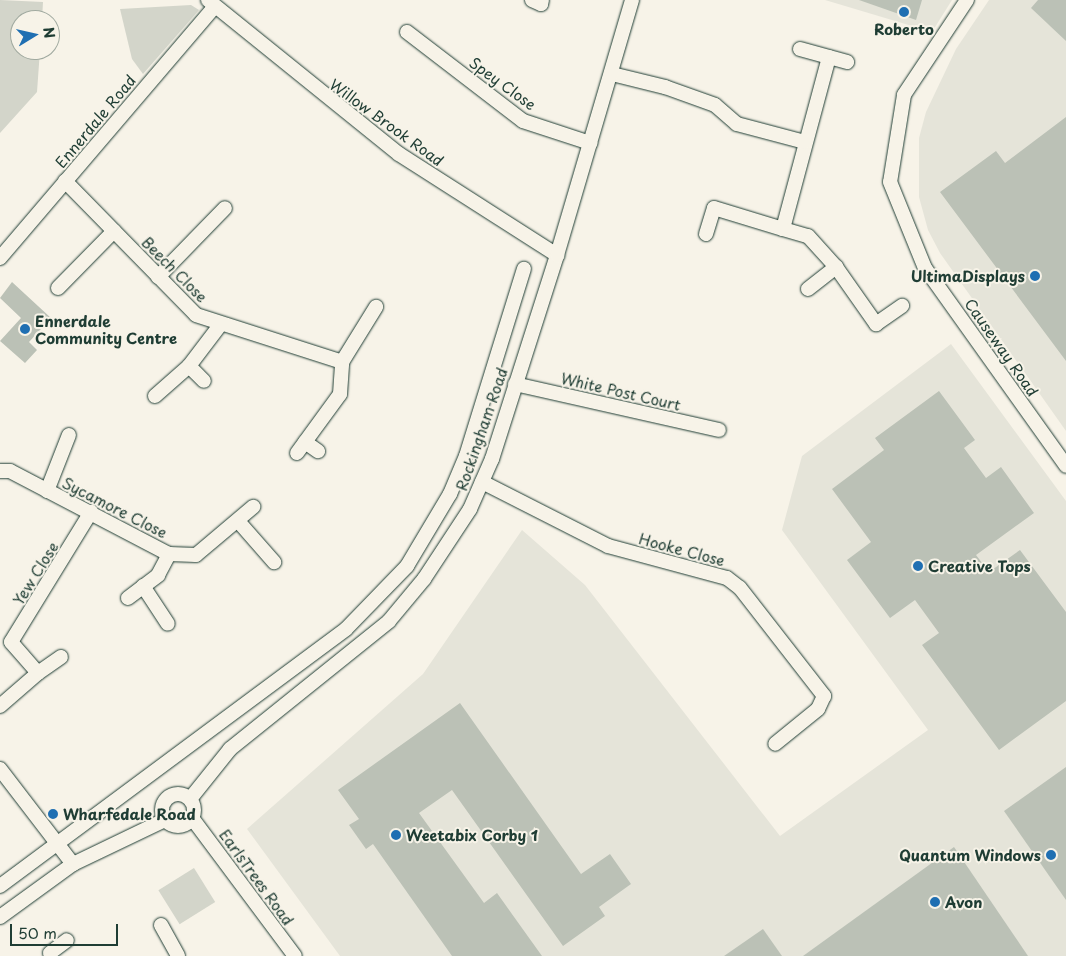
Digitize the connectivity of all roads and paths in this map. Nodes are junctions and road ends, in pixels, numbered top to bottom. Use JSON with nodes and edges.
{"nodes":[{"id":1,"x":532,"y":0,"type":"edge"},
{"id":2,"x":542,"y":0,"type":"edge"},
{"id":3,"x":632,"y":0,"type":"edge"},
{"id":4,"x":967,"y":0,"type":"edge"},
{"id":5,"x":212,"y":3,"type":"edge"},
{"id":6,"x":407,"y":32,"type":"dead end"},
{"id":7,"x":800,"y":49,"type":"dead end"},
{"id":8,"x":829,"y":57,"type":"junction"},
{"id":9,"x":847,"y":62,"type":"dead end"},
{"id":10,"x":612,"y":74,"type":"junction"},
{"id":11,"x":805,"y":142,"type":"junction"},
{"id":12,"x":590,"y":144,"type":"junction"},
{"id":13,"x":65,"y":182,"type":"junction"},
{"id":14,"x":225,"y":208,"type":"dead end"},
{"id":15,"x":783,"y":229,"type":"junction"},
{"id":16,"x":114,"y":231,"type":"junction"},
{"id":17,"x":706,"y":234,"type":"dead end"},
{"id":18,"x":557,"y":255,"type":"junction"},
{"id":19,"x":0,"y":258,"type":"edge"},
{"id":20,"x":836,"y":267,"type":"junction"},
{"id":21,"x":524,"y":269,"type":"dead end"},
{"id":22,"x":158,"y":277,"type":"junction"},
{"id":23,"x":58,"y":288,"type":"dead end"},
{"id":24,"x":808,"y":289,"type":"dead end"},
{"id":25,"x":902,"y":306,"type":"dead end"},
{"id":26,"x":376,"y":307,"type":"dead end"},
{"id":27,"x":221,"y":324,"type":"junction"},
{"id":28,"x":342,"y":362,"type":"junction"},
{"id":29,"x":189,"y":366,"type":"junction"},
{"id":30,"x":204,"y":381,"type":"dead end"},
{"id":31,"x":515,"y":384,"type":"junction"},
{"id":32,"x":155,"y":396,"type":"dead end"},
{"id":33,"x":719,"y":430,"type":"dead end"},
{"id":34,"x":69,"y":435,"type":"dead end"},
{"id":35,"x":318,"y":451,"type":"dead end"},
{"id":36,"x":1066,"y":466,"type":"edge"},
{"id":37,"x":0,"y":470,"type":"edge"},
{"id":38,"x":482,"y":482,"type":"junction"},
{"id":39,"x":47,"y":491,"type":"junction"},
{"id":40,"x":253,"y":507,"type":"dead end"},
{"id":41,"x":92,"y":512,"type":"junction"},
{"id":42,"x":238,"y":521,"type":"junction"},
{"id":43,"x":169,"y":554,"type":"junction"},
{"id":44,"x":274,"y":562,"type":"dead end"},
{"id":45,"x":143,"y":586,"type":"junction"},
{"id":46,"x":128,"y":598,"type":"dead end"},
{"id":47,"x":168,"y":624,"type":"dead end"},
{"id":48,"x":62,"y":656,"type":"dead end"},
{"id":49,"x":38,"y":673,"type":"junction"},
{"id":50,"x":0,"y":706,"type":"edge"},
{"id":51,"x":775,"y":744,"type":"dead end"},
{"id":52,"x":0,"y":769,"type":"edge"},
{"id":53,"x":190,"y":799,"type":"junction"},
{"id":54,"x":192,"y":818,"type":"junction"},
{"id":55,"x":165,"y":820,"type":"junction"},
{"id":56,"x":60,"y":841,"type":"junction"},
{"id":57,"x":73,"y":864,"type":"junction"},
{"id":58,"x":0,"y":886,"type":"edge"},
{"id":59,"x":0,"y":916,"type":"edge"},
{"id":60,"x":161,"y":926,"type":"dead end"},
{"id":61,"x":67,"y":940,"type":"dead end"},
{"id":62,"x":49,"y":955,"type":"edge"},
{"id":63,"x":178,"y":956,"type":"edge"},
{"id":64,"x":294,"y":956,"type":"edge"}],
"edges":[{"from":1,"to":2,"type":"street"},
{"from":3,"to":10,"type":"street","name":"Rockingham Road"},
{"from":4,"to":36,"type":"street","name":"Causeway Road"},
{"from":5,"to":13,"type":"street","name":"Ennerdale Road"},
{"from":5,"to":18,"type":"street","name":"Willow Brook Road"},
{"from":6,"to":12,"type":"street","name":"Spey Close"},
{"from":7,"to":8,"type":"street"},
{"from":8,"to":9,"type":"street"},
{"from":8,"to":11,"type":"street"},
{"from":10,"to":11,"type":"street"},
{"from":10,"to":12,"type":"street","name":"Rockingham Road"},
{"from":11,"to":15,"type":"street"},
{"from":12,"to":18,"type":"street","name":"Rockingham Road"},
{"from":13,"to":16,"type":"street","name":"Beech Close"},
{"from":13,"to":19,"type":"street","name":"Ennerdale Road"},
{"from":14,"to":22,"type":"street"},
{"from":15,"to":17,"type":"street"},
{"from":15,"to":20,"type":"street"},
{"from":16,"to":22,"type":"street","name":"Beech Close"},
{"from":16,"to":23,"type":"street"},
{"from":18,"to":31,"type":"street","name":"Rockingham Road"},
{"from":20,"to":24,"type":"street"},
{"from":20,"to":25,"type":"street"},
{"from":21,"to":56,"type":"street"},
{"from":22,"to":27,"type":"street","name":"Beech Close"},
{"from":26,"to":28,"type":"street"},
{"from":27,"to":28,"type":"street","name":"Beech Close"},
{"from":27,"to":29,"type":"street"},
{"from":28,"to":35,"type":"street"},
{"from":29,"to":30,"type":"street"},
{"from":29,"to":32,"type":"street"},
{"from":31,"to":33,"type":"street","name":"White Post Court"},
{"from":31,"to":38,"type":"street","name":"Rockingham Road"},
{"from":34,"to":39,"type":"street"},
{"from":37,"to":39,"type":"street","name":"Sycamore Close"},
{"from":38,"to":51,"type":"street","name":"Hooke Close"},
{"from":38,"to":53,"type":"street","name":"Rockingham Road"},
{"from":39,"to":41,"type":"street","name":"Sycamore Close"},
{"from":40,"to":42,"type":"street","name":"Sycamore Close"},
{"from":41,"to":43,"type":"street","name":"Sycamore Close"},
{"from":41,"to":49,"type":"street","name":"Yew Close"},
{"from":42,"to":43,"type":"street","name":"Sycamore Close"},
{"from":42,"to":44,"type":"street"},
{"from":43,"to":45,"type":"street"},
{"from":45,"to":46,"type":"street"},
{"from":45,"to":47,"type":"street"},
{"from":48,"to":49,"type":"street"},
{"from":49,"to":50,"type":"street"},
{"from":52,"to":56,"type":"street"},
{"from":53,"to":54,"type":"street"},
{"from":53,"to":55,"type":"street"},
{"from":54,"to":55,"type":"street"},
{"from":54,"to":64,"type":"street","name":"EarlsTrees Road"},
{"from":55,"to":57,"type":"street"},
{"from":56,"to":57,"type":"street"},
{"from":56,"to":58,"type":"street"},
{"from":57,"to":59,"type":"street"},
{"from":60,"to":63,"type":"street"},
{"from":61,"to":62,"type":"street"}]}
